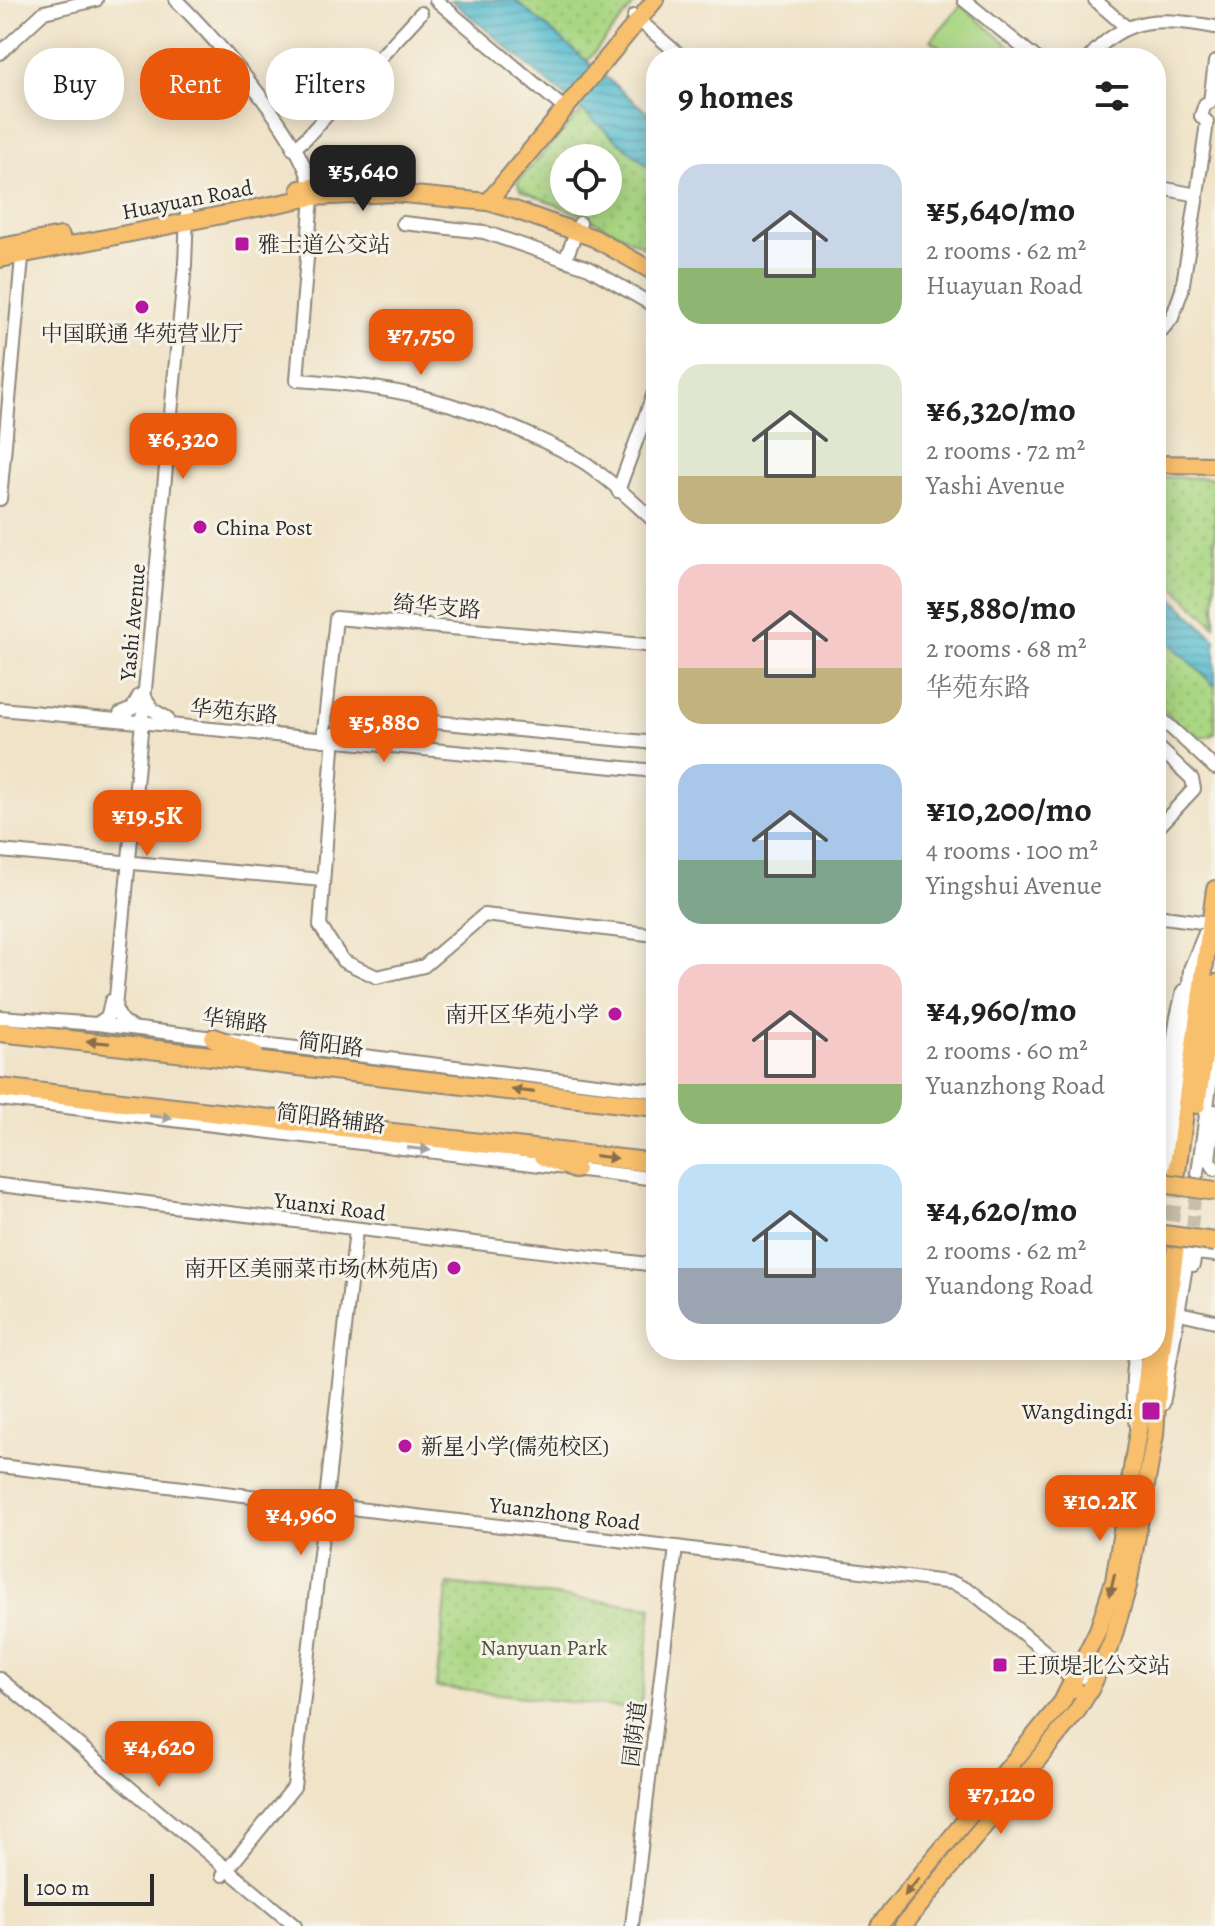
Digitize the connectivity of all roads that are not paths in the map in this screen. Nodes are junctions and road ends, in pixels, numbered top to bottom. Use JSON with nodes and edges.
{"nodes":[{"id":1,"x":96,"y":0,"type":"edge"},
{"id":2,"x":176,"y":0,"type":"edge"},
{"id":3,"x":436,"y":0,"type":"edge"},
{"id":4,"x":647,"y":0,"type":"edge"},
{"id":5,"x":655,"y":0,"type":"edge"},
{"id":6,"x":964,"y":0,"type":"edge"},
{"id":7,"x":1095,"y":0,"type":"edge"},
{"id":8,"x":421,"y":13,"type":"dead end"},
{"id":9,"x":636,"y":18,"type":"junction"},
{"id":10,"x":1126,"y":27,"type":"junction"},
{"id":11,"x":1215,"y":27,"type":"edge"},
{"id":12,"x":671,"y":48,"type":"edge"},
{"id":13,"x":1024,"y":48,"type":"edge"},
{"id":14,"x":1098,"y":48,"type":"edge"},
{"id":15,"x":0,"y":53,"type":"edge"},
{"id":16,"x":1215,"y":62,"type":"edge"},
{"id":17,"x":1213,"y":102,"type":"edge"},
{"id":18,"x":564,"y":105,"type":"junction"},
{"id":19,"x":1211,"y":123,"type":"edge"},
{"id":20,"x":293,"y":149,"type":"junction"},
{"id":21,"x":1166,"y":189,"type":"edge"},
{"id":22,"x":494,"y":191,"type":"junction"},
{"id":23,"x":312,"y":192,"type":"junction"},
{"id":24,"x":1197,"y":195,"type":"junction"},
{"id":25,"x":188,"y":221,"type":"junction"},
{"id":26,"x":403,"y":223,"type":"dead end"},
{"id":27,"x":578,"y":227,"type":"junction"},
{"id":28,"x":0,"y":247,"type":"edge"},
{"id":29,"x":22,"y":249,"type":"junction"},
{"id":30,"x":646,"y":256,"type":"edge"},
{"id":31,"x":0,"y":259,"type":"edge"},
{"id":32,"x":565,"y":260,"type":"junction"},
{"id":33,"x":646,"y":266,"type":"edge"},
{"id":34,"x":646,"y":301,"type":"edge"},
{"id":35,"x":1166,"y":325,"type":"edge"},
{"id":36,"x":646,"y":414,"type":"edge"},
{"id":37,"x":3,"y":436,"type":"edge"},
{"id":38,"x":1166,"y":454,"type":"edge"},
{"id":39,"x":1215,"y":455,"type":"edge"},
{"id":40,"x":1166,"y":464,"type":"edge"},
{"id":41,"x":1215,"y":465,"type":"edge"},
{"id":42,"x":618,"y":491,"type":"junction"},
{"id":43,"x":0,"y":499,"type":"edge"},
{"id":44,"x":646,"y":515,"type":"edge"},
{"id":45,"x":646,"y":645,"type":"edge"},
{"id":46,"x":142,"y":697,"type":"junction"},
{"id":47,"x":0,"y":707,"type":"edge"},
{"id":48,"x":350,"y":714,"type":"dead end"},
{"id":49,"x":1166,"y":715,"type":"edge"},
{"id":50,"x":118,"y":717,"type":"junction"},
{"id":51,"x":138,"y":717,"type":"junction"},
{"id":52,"x":167,"y":718,"type":"junction"},
{"id":53,"x":1166,"y":723,"type":"edge"},
{"id":54,"x":328,"y":737,"type":"junction"},
{"id":55,"x":646,"y":742,"type":"edge"},
{"id":56,"x":1166,"y":754,"type":"edge"},
{"id":57,"x":1215,"y":759,"type":"edge"},
{"id":58,"x":646,"y":763,"type":"edge"},
{"id":59,"x":1215,"y":768,"type":"edge"},
{"id":60,"x":646,"y":770,"type":"edge"},
{"id":61,"x":1166,"y":819,"type":"edge"},
{"id":62,"x":0,"y":851,"type":"edge"},
{"id":63,"x":127,"y":863,"type":"junction"},
{"id":64,"x":322,"y":880,"type":"junction"},
{"id":65,"x":1215,"y":889,"type":"edge"},
{"id":66,"x":1166,"y":917,"type":"edge"},
{"id":67,"x":1210,"y":921,"type":"junction"},
{"id":68,"x":646,"y":934,"type":"edge"},
{"id":69,"x":1190,"y":969,"type":"junction"},
{"id":70,"x":1215,"y":983,"type":"edge"},
{"id":71,"x":0,"y":1017,"type":"edge"},
{"id":72,"x":97,"y":1024,"type":"junction"},
{"id":73,"x":132,"y":1028,"type":"junction"},
{"id":74,"x":0,"y":1032,"type":"edge"},
{"id":75,"x":214,"y":1038,"type":"junction"},
{"id":76,"x":1215,"y":1049,"type":"edge"},
{"id":77,"x":274,"y":1062,"type":"junction"},
{"id":78,"x":0,"y":1088,"type":"edge"},
{"id":79,"x":1166,"y":1088,"type":"edge"},
{"id":80,"x":646,"y":1089,"type":"edge"},
{"id":81,"x":646,"y":1090,"type":"edge"},
{"id":82,"x":566,"y":1096,"type":"junction"},
{"id":83,"x":0,"y":1099,"type":"edge"},
{"id":84,"x":125,"y":1101,"type":"junction"},
{"id":85,"x":27,"y":1102,"type":"junction"},
{"id":86,"x":646,"y":1106,"type":"edge"},
{"id":87,"x":1215,"y":1111,"type":"edge"},
{"id":88,"x":518,"y":1147,"type":"junction"},
{"id":89,"x":646,"y":1162,"type":"edge"},
{"id":90,"x":575,"y":1169,"type":"junction"},
{"id":91,"x":1215,"y":1169,"type":"edge"},
{"id":92,"x":1176,"y":1174,"type":"edge"},
{"id":93,"x":646,"y":1178,"type":"edge"},
{"id":94,"x":0,"y":1185,"type":"edge"},
{"id":95,"x":1215,"y":1191,"type":"edge"},
{"id":96,"x":356,"y":1230,"type":"junction"},
{"id":97,"x":1215,"y":1242,"type":"edge"},
{"id":98,"x":1177,"y":1245,"type":"edge"},
{"id":99,"x":1215,"y":1255,"type":"edge"},
{"id":100,"x":646,"y":1264,"type":"edge"},
{"id":101,"x":1166,"y":1283,"type":"edge"},
{"id":102,"x":1184,"y":1314,"type":"junction"},
{"id":103,"x":1215,"y":1321,"type":"edge"},
{"id":104,"x":1166,"y":1323,"type":"edge"},
{"id":105,"x":1128,"y":1360,"type":"edge"},
{"id":106,"x":1135,"y":1360,"type":"edge"},
{"id":107,"x":1149,"y":1360,"type":"edge"},
{"id":108,"x":1161,"y":1360,"type":"edge"},
{"id":109,"x":1132,"y":1379,"type":"junction"},
{"id":110,"x":1166,"y":1389,"type":"junction"},
{"id":111,"x":1137,"y":1434,"type":"junction"},
{"id":112,"x":1155,"y":1435,"type":"junction"},
{"id":113,"x":0,"y":1468,"type":"edge"},
{"id":114,"x":324,"y":1508,"type":"junction"},
{"id":115,"x":676,"y":1549,"type":"junction"},
{"id":116,"x":1072,"y":1676,"type":"junction"},
{"id":117,"x":0,"y":1679,"type":"edge"},
{"id":118,"x":1092,"y":1685,"type":"junction"},
{"id":119,"x":0,"y":1688,"type":"edge"},
{"id":120,"x":1069,"y":1721,"type":"junction"},
{"id":121,"x":225,"y":1872,"type":"junction"},
{"id":122,"x":892,"y":1911,"type":"junction"},
{"id":123,"x":907,"y":1925,"type":"edge"},
{"id":124,"x":283,"y":1926,"type":"edge"},
{"id":125,"x":295,"y":1926,"type":"edge"},
{"id":126,"x":632,"y":1926,"type":"edge"},
{"id":127,"x":879,"y":1926,"type":"edge"}],
"edges":[{"from":1,"to":15,"type":"street"},
{"from":2,"to":20,"type":"street"},
{"from":3,"to":18,"type":"street"},
{"from":4,"to":9,"type":"main road"},
{"from":5,"to":9,"type":"main road"},
{"from":6,"to":13,"type":"street"},
{"from":7,"to":10,"type":"street"},
{"from":8,"to":20,"type":"street"},
{"from":9,"to":12,"type":"street"},
{"from":9,"to":18,"type":"main road"},
{"from":10,"to":11,"type":"street"},
{"from":10,"to":14,"type":"street"},
{"from":16,"to":17,"type":"street"},
{"from":17,"to":19,"type":"street"},
{"from":18,"to":22,"type":"main road"},
{"from":19,"to":24,"type":"street"},
{"from":20,"to":23,"type":"street"},
{"from":21,"to":24,"type":"street"},
{"from":22,"to":23,"type":"main road","name":"Huayuan Road"},
{"from":22,"to":27,"type":"main road","name":"Huayuan Road"},
{"from":22,"to":27,"type":"main road","name":"Huayuan Road"},
{"from":23,"to":25,"type":"main road","name":"Huayuan Road"},
{"from":23,"to":42,"type":"street"},
{"from":24,"to":35,"type":"street"},
{"from":25,"to":29,"type":"main road","name":"Huayuan Road"},
{"from":25,"to":46,"type":"street","name":"Yashi Avenue"},
{"from":26,"to":32,"type":"street"},
{"from":27,"to":30,"type":"main road","name":"Huayuan Road"},
{"from":27,"to":32,"type":"street"},
{"from":27,"to":33,"type":"main road","name":"Huayuan Road"},
{"from":28,"to":29,"type":"main road","name":"Huayuan Road"},
{"from":29,"to":31,"type":"main road","name":"Huayuan Road"},
{"from":29,"to":37,"type":"street"},
{"from":32,"to":34,"type":"street"},
{"from":36,"to":42,"type":"street"},
{"from":37,"to":43,"type":"street"},
{"from":38,"to":39,"type":"main road"},
{"from":40,"to":41,"type":"main road"},
{"from":42,"to":44,"type":"street"},
{"from":45,"to":54,"type":"street","name":"绮华支路"},
{"from":46,"to":50,"type":"street"},
{"from":46,"to":51,"type":"street","name":"Yashi Avenue"},
{"from":46,"to":52,"type":"street"},
{"from":47,"to":50,"type":"street","name":"华苑东路"},
{"from":48,"to":55,"type":"street"},
{"from":49,"to":57,"type":"street"},
{"from":50,"to":51,"type":"street","name":"华苑东路"},
{"from":51,"to":52,"type":"street","name":"华苑东路"},
{"from":51,"to":54,"type":"street","name":"华苑东路"},
{"from":51,"to":63,"type":"street","name":"Yashi Avenue"},
{"from":52,"to":54,"type":"street","name":"华苑东路"},
{"from":53,"to":59,"type":"street"},
{"from":54,"to":58,"type":"street","name":"华苑东路"},
{"from":54,"to":60,"type":"street","name":"华苑东路"},
{"from":54,"to":64,"type":"street"},
{"from":56,"to":61,"type":"street"},
{"from":62,"to":63,"type":"street"},
{"from":63,"to":64,"type":"street"},
{"from":63,"to":72,"type":"street","name":"Yashi Avenue"},
{"from":63,"to":73,"type":"street","name":"Yashi Avenue"},
{"from":64,"to":68,"type":"street"},
{"from":65,"to":67,"type":"main road"},
{"from":66,"to":67,"type":"street"},
{"from":67,"to":69,"type":"street"},
{"from":67,"to":92,"type":"main road"},
{"from":69,"to":79,"type":"street"},
{"from":69,"to":92,"type":"street"},
{"from":70,"to":92,"type":"main road"},
{"from":71,"to":72,"type":"street","name":"华锦路"},
{"from":72,"to":73,"type":"street","name":"华锦路"},
{"from":73,"to":75,"type":"street","name":"华锦路"},
{"from":77,"to":74,"type":"highway","name":"简阳路","one_way":true},
{"from":75,"to":77,"type":"highway"},
{"from":75,"to":80,"type":"street","name":"华锦路"},
{"from":76,"to":92,"type":"street"},
{"from":82,"to":77,"type":"highway","name":"简阳路","one_way":true},
{"from":78,"to":84,"type":"highway"},
{"from":81,"to":82,"type":"street"},
{"from":82,"to":86,"type":"highway","name":"简阳路"},
{"from":83,"to":85,"type":"street","name":"简阳路辅路"},
{"from":84,"to":85,"type":"street"},
{"from":84,"to":88,"type":"highway"},
{"from":85,"to":90,"type":"street","name":"简阳路辅路","one_way":true},
{"from":87,"to":91,"type":"street"},
{"from":88,"to":89,"type":"highway","one_way":true},
{"from":88,"to":90,"type":"highway"},
{"from":90,"to":93,"type":"street","name":"简阳路辅路"},
{"from":92,"to":95,"type":"highway","bridge":true},
{"from":94,"to":96,"type":"street","name":"Yuanxi Road"},
{"from":96,"to":100,"type":"street","name":"Yuanxi Road"},
{"from":96,"to":114,"type":"street"},
{"from":97,"to":98,"type":"highway","bridge":true},
{"from":98,"to":99,"type":"street"},
{"from":98,"to":101,"type":"main road"},
{"from":98,"to":102,"type":"street"},
{"from":98,"to":104,"type":"main road"},
{"from":98,"to":110,"type":"street"},
{"from":102,"to":103,"type":"street"},
{"from":102,"to":110,"type":"street"},
{"from":105,"to":109,"type":"street"},
{"from":106,"to":109,"type":"street"},
{"from":107,"to":111,"type":"main road"},
{"from":108,"to":112,"type":"main road"},
{"from":109,"to":111,"type":"street"},
{"from":110,"to":112,"type":"street"},
{"from":111,"to":116,"type":"main road","one_way":true},
{"from":112,"to":118,"type":"main road"},
{"from":113,"to":114,"type":"street","name":"Yuanzhong Road"},
{"from":114,"to":115,"type":"street","name":"Yuanzhong Road"},
{"from":114,"to":121,"type":"street"},
{"from":115,"to":116,"type":"street","name":"Yuanzhong Road"},
{"from":115,"to":126,"type":"street","name":"园荫道"},
{"from":116,"to":118,"type":"street","name":"Yuanzhong Road"},
{"from":116,"to":120,"type":"main road"},
{"from":116,"to":122,"type":"main road","one_way":true},
{"from":117,"to":121,"type":"street"},
{"from":118,"to":120,"type":"main road"},
{"from":119,"to":121,"type":"street"},
{"from":120,"to":123,"type":"main road"},
{"from":121,"to":124,"type":"street"},
{"from":121,"to":125,"type":"street"},
{"from":122,"to":123,"type":"street"},
{"from":122,"to":127,"type":"main road"}]}
